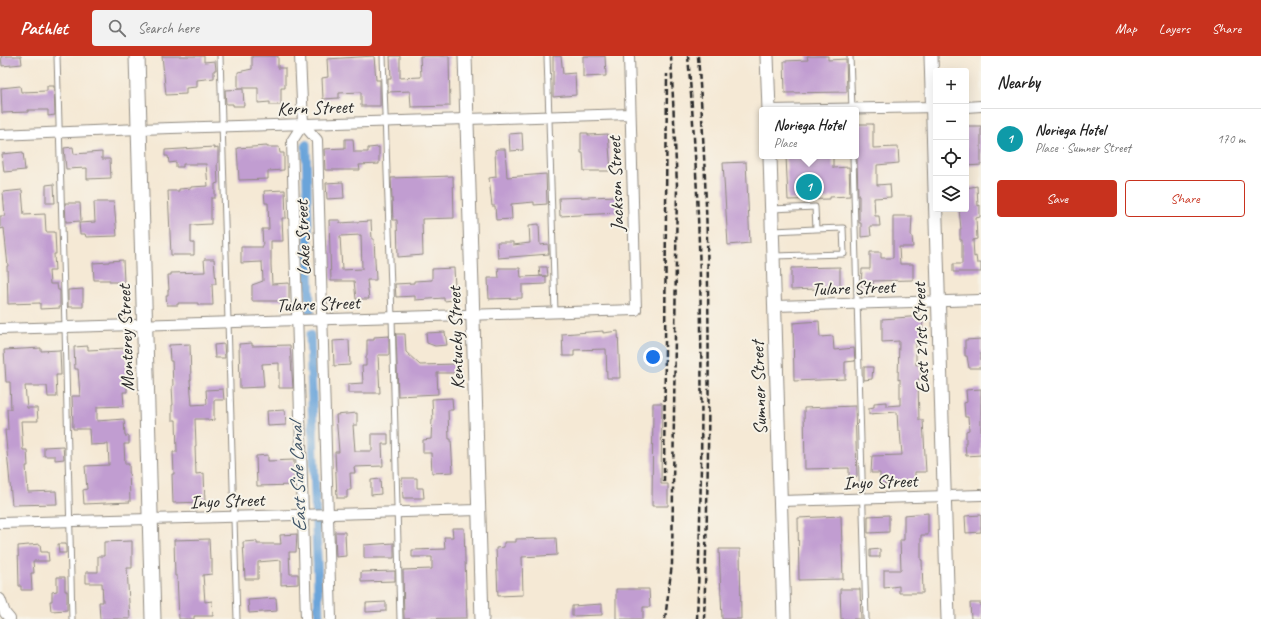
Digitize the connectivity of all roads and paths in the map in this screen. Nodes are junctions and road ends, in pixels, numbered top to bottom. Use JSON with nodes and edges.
{"nodes":[{"id":1,"x":57,"y":56,"type":"edge"},
{"id":2,"x":137,"y":56,"type":"edge"},
{"id":3,"x":220,"y":56,"type":"edge"},
{"id":4,"x":300,"y":56,"type":"edge"},
{"id":5,"x":383,"y":56,"type":"edge"},
{"id":6,"x":465,"y":56,"type":"edge"},
{"id":7,"x":547,"y":56,"type":"edge"},
{"id":8,"x":629,"y":56,"type":"edge"},
{"id":9,"x":767,"y":56,"type":"edge"},
{"id":10,"x":850,"y":56,"type":"edge"},
{"id":11,"x":931,"y":56,"type":"edge"},
{"id":12,"x":934,"y":104,"type":"edge"},
{"id":13,"x":981,"y":106,"type":"edge"},
{"id":14,"x":769,"y":107,"type":"edge"},
{"id":15,"x":852,"y":107,"type":"edge"},
{"id":16,"x":933,"y":107,"type":"edge"},
{"id":17,"x":969,"y":107,"type":"edge"},
{"id":18,"x":859,"y":110,"type":"edge"},
{"id":19,"x":630,"y":114,"type":"junction"},
{"id":20,"x":548,"y":117,"type":"junction"},
{"id":21,"x":467,"y":119,"type":"junction"},
{"id":22,"x":385,"y":122,"type":"junction"},
{"id":23,"x":303,"y":124,"type":"junction"},
{"id":24,"x":222,"y":126,"type":"junction"},
{"id":25,"x":139,"y":129,"type":"junction"},
{"id":26,"x":59,"y":133,"type":"junction"},
{"id":27,"x":0,"y":135,"type":"edge"},
{"id":28,"x":935,"y":140,"type":"edge"},
{"id":29,"x":770,"y":159,"type":"edge"},
{"id":30,"x":853,"y":159,"type":"edge"},
{"id":31,"x":772,"y":209,"type":"junction"},
{"id":32,"x":816,"y":229,"type":"junction"},
{"id":33,"x":772,"y":231,"type":"junction"},
{"id":34,"x":773,"y":256,"type":"junction"},
{"id":35,"x":981,"y":300,"type":"edge"},
{"id":36,"x":938,"y":301,"type":"junction"},
{"id":37,"x":856,"y":304,"type":"junction"},
{"id":38,"x":775,"y":306,"type":"junction"},
{"id":39,"x":636,"y":310,"type":"joint"},
{"id":40,"x":555,"y":312,"type":"junction"},
{"id":41,"x":473,"y":315,"type":"junction"},
{"id":42,"x":392,"y":317,"type":"junction"},
{"id":43,"x":322,"y":319,"type":"junction"},
{"id":44,"x":297,"y":320,"type":"junction"},
{"id":45,"x":228,"y":322,"type":"junction"},
{"id":46,"x":144,"y":325,"type":"junction"},
{"id":47,"x":65,"y":327,"type":"junction"},
{"id":48,"x":0,"y":329,"type":"edge"},
{"id":49,"x":981,"y":495,"type":"edge"},
{"id":50,"x":944,"y":496,"type":"junction"},
{"id":51,"x":862,"y":499,"type":"junction"},
{"id":52,"x":780,"y":501,"type":"junction"},
{"id":53,"x":479,"y":510,"type":"junction"},
{"id":54,"x":397,"y":512,"type":"junction"},
{"id":55,"x":303,"y":514,"type":"junction"},
{"id":56,"x":328,"y":514,"type":"junction"},
{"id":57,"x":234,"y":516,"type":"junction"},
{"id":58,"x":150,"y":519,"type":"junction"},
{"id":59,"x":70,"y":521,"type":"junction"},
{"id":60,"x":0,"y":523,"type":"edge"},
{"id":61,"x":0,"y":599,"type":"edge"},
{"id":62,"x":10,"y":619,"type":"edge"},
{"id":63,"x":72,"y":619,"type":"edge"},
{"id":64,"x":153,"y":619,"type":"edge"},
{"id":65,"x":237,"y":619,"type":"edge"},
{"id":66,"x":306,"y":619,"type":"edge"},
{"id":67,"x":331,"y":619,"type":"edge"},
{"id":68,"x":400,"y":619,"type":"edge"},
{"id":69,"x":482,"y":619,"type":"edge"},
{"id":70,"x":784,"y":619,"type":"edge"},
{"id":71,"x":866,"y":619,"type":"edge"},
{"id":72,"x":948,"y":619,"type":"edge"}],
"edges":[{"from":1,"to":26,"type":"lane"},
{"from":2,"to":25,"type":"main road","name":"Monterey Street"},
{"from":3,"to":24,"type":"lane"},
{"from":4,"to":23,"type":"street"},
{"from":5,"to":22,"type":"lane"},
{"from":6,"to":21,"type":"street","name":"Kentucky Street"},
{"from":7,"to":20,"type":"lane"},
{"from":8,"to":19,"type":"street","name":"Jackson Street"},
{"from":9,"to":14,"type":"street"},
{"from":10,"to":15,"type":"lane"},
{"from":11,"to":12,"type":"street","name":"East 21st Street"},
{"from":13,"to":17,"type":"street"},
{"from":16,"to":18,"type":"street"},
{"from":19,"to":20,"type":"street","name":"Kern Street"},
{"from":19,"to":39,"type":"street","name":"Jackson Street"},
{"from":20,"to":21,"type":"street","name":"Kern Street"},
{"from":20,"to":40,"type":"lane"},
{"from":21,"to":22,"type":"street","name":"Kern Street"},
{"from":21,"to":41,"type":"street","name":"Kentucky Street"},
{"from":22,"to":23,"type":"street","name":"Kern Street"},
{"from":22,"to":42,"type":"lane"},
{"from":23,"to":24,"type":"street","name":"Kern Street"},
{"from":23,"to":43,"type":"street","name":"Lake Street"},
{"from":23,"to":44,"type":"street","name":"Lake Street"},
{"from":24,"to":25,"type":"street","name":"Kern Street"},
{"from":24,"to":45,"type":"lane"},
{"from":25,"to":26,"type":"street","name":"Kern Street"},
{"from":25,"to":46,"type":"main road","name":"Monterey Street"},
{"from":26,"to":27,"type":"street","name":"Kern Street"},
{"from":26,"to":47,"type":"lane"},
{"from":28,"to":36,"type":"street","name":"East 21st Street"},
{"from":29,"to":31,"type":"street","name":"Sumner Street"},
{"from":30,"to":37,"type":"lane"},
{"from":31,"to":32,"type":"lane"},
{"from":31,"to":33,"type":"street","name":"Sumner Street"},
{"from":32,"to":33,"type":"lane"},
{"from":32,"to":34,"type":"lane"},
{"from":33,"to":34,"type":"street","name":"Sumner Street"},
{"from":34,"to":38,"type":"street","name":"Sumner Street"},
{"from":35,"to":36,"type":"street","name":"Tulare Street"},
{"from":36,"to":37,"type":"street","name":"Tulare Street"},
{"from":36,"to":50,"type":"street","name":"East 21st Street"},
{"from":37,"to":38,"type":"street","name":"Tulare Street"},
{"from":37,"to":51,"type":"lane"},
{"from":38,"to":52,"type":"street","name":"Sumner Street"},
{"from":39,"to":40,"type":"street","name":"Tulare Street"},
{"from":40,"to":41,"type":"street","name":"Tulare Street"},
{"from":41,"to":42,"type":"street","name":"Tulare Street"},
{"from":41,"to":53,"type":"street","name":"Kentucky Street"},
{"from":42,"to":43,"type":"street","name":"Tulare Street"},
{"from":42,"to":54,"type":"lane"},
{"from":43,"to":44,"type":"street","name":"Tulare Street"},
{"from":43,"to":56,"type":"street","name":"Lake Street"},
{"from":44,"to":45,"type":"street","name":"Tulare Street"},
{"from":44,"to":55,"type":"street","name":"Lake Street"},
{"from":45,"to":46,"type":"street","name":"Tulare Street"},
{"from":45,"to":57,"type":"lane"},
{"from":46,"to":47,"type":"street","name":"Tulare Street"},
{"from":46,"to":58,"type":"main road","name":"Monterey Street"},
{"from":47,"to":48,"type":"street","name":"Tulare Street"},
{"from":47,"to":59,"type":"lane"},
{"from":49,"to":50,"type":"street","name":"Inyo Street"},
{"from":50,"to":51,"type":"street","name":"Inyo Street"},
{"from":50,"to":72,"type":"street","name":"East 21st Street"},
{"from":51,"to":52,"type":"street","name":"Inyo Street"},
{"from":51,"to":71,"type":"lane"},
{"from":52,"to":70,"type":"street","name":"Sumner Street"},
{"from":53,"to":54,"type":"street","name":"Inyo Street"},
{"from":53,"to":69,"type":"street","name":"Kentucky Street"},
{"from":54,"to":56,"type":"street","name":"Inyo Street"},
{"from":54,"to":68,"type":"lane"},
{"from":55,"to":56,"type":"street","name":"Inyo Street"},
{"from":55,"to":57,"type":"street","name":"Inyo Street"},
{"from":55,"to":66,"type":"street","name":"Lake Street"},
{"from":56,"to":67,"type":"street","name":"Lake Street"},
{"from":57,"to":58,"type":"street","name":"Inyo Street"},
{"from":57,"to":65,"type":"lane"},
{"from":58,"to":59,"type":"street","name":"Inyo Street"},
{"from":58,"to":64,"type":"main road","name":"Monterey Street"},
{"from":59,"to":60,"type":"street","name":"Inyo Street"},
{"from":59,"to":63,"type":"lane"},
{"from":61,"to":62,"type":"street"}]}
